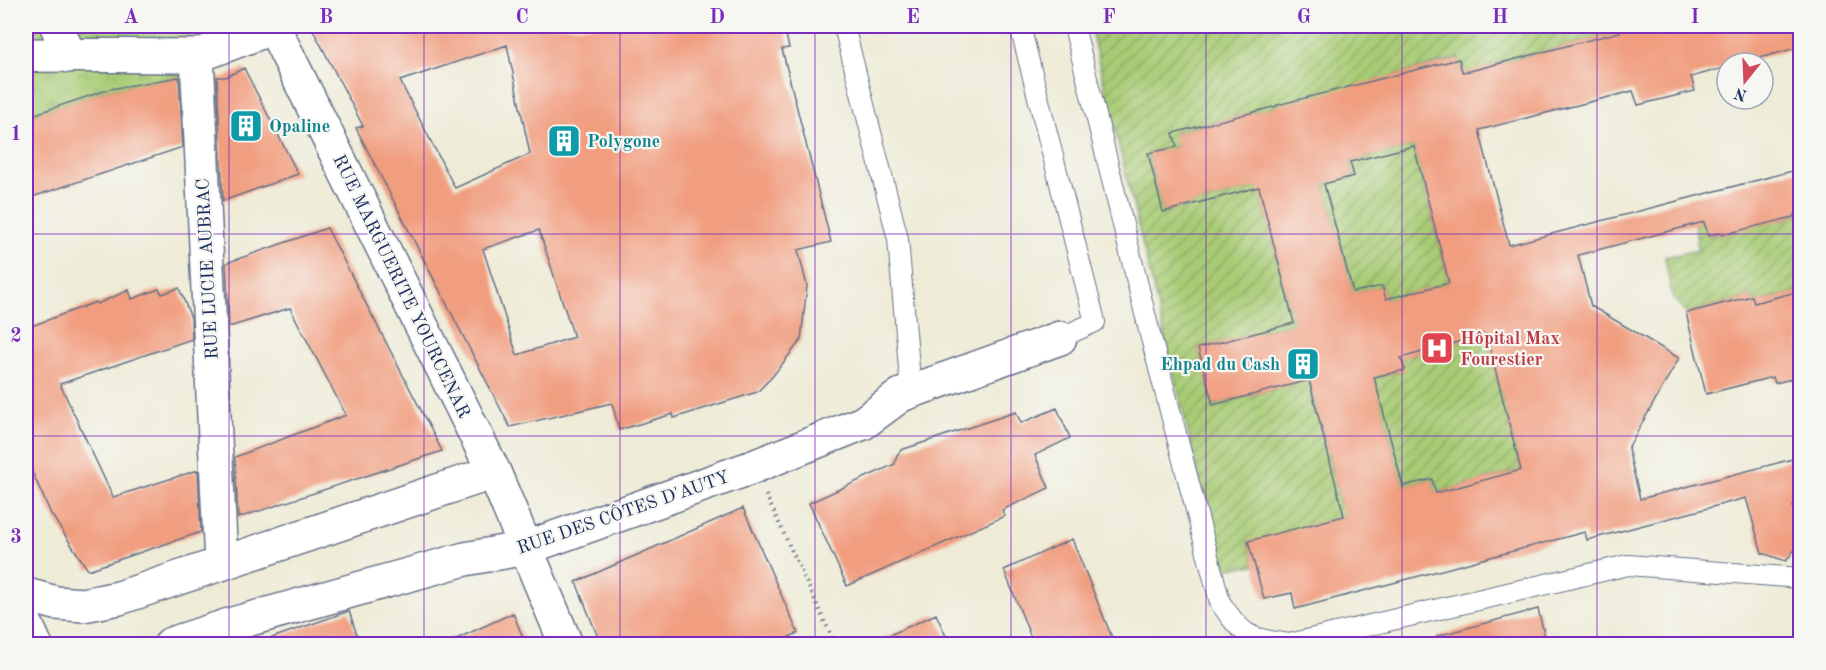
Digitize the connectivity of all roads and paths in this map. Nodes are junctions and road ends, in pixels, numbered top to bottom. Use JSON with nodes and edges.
{"nodes":[{"id":1,"x":57,"y":26,"type":"edge"},
{"id":2,"x":274,"y":26,"type":"edge"},
{"id":3,"x":844,"y":26,"type":"edge"},
{"id":4,"x":1020,"y":26,"type":"edge"},
{"id":5,"x":1074,"y":26,"type":"edge"},
{"id":6,"x":26,"y":55,"type":"edge"},
{"id":7,"x":69,"y":56,"type":"junction"},
{"id":8,"x":197,"y":56,"type":"junction"},
{"id":9,"x":1060,"y":338,"type":"joint"},
{"id":10,"x":911,"y":391,"type":"junction"},
{"id":11,"x":753,"y":467,"type":"junction"},
{"id":12,"x":494,"y":472,"type":"junction"},
{"id":13,"x":526,"y":548,"type":"junction"},
{"id":14,"x":221,"y":564,"type":"junction"},
{"id":15,"x":1800,"y":578,"type":"edge"},
{"id":16,"x":26,"y":596,"type":"edge"},
{"id":17,"x":26,"y":624,"type":"edge"},
{"id":18,"x":35,"y":645,"type":"edge"},
{"id":19,"x":171,"y":645,"type":"edge"},
{"id":20,"x":566,"y":645,"type":"edge"},
{"id":21,"x":835,"y":645,"type":"edge"}],
"edges":[{"from":1,"to":7,"type":"street"},
{"from":2,"to":8,"type":"street"},
{"from":2,"to":12,"type":"street","name":"RUE MARGUERITE YOURCENAR"},
{"from":3,"to":10,"type":"lane"},
{"from":4,"to":9,"type":"lane"},
{"from":5,"to":15,"type":"lane"},
{"from":6,"to":7,"type":"street"},
{"from":7,"to":8,"type":"street"},
{"from":8,"to":14,"type":"street","name":"RUE LUCIE AUBRAC"},
{"from":9,"to":10,"type":"street","name":"RUE DES CÔTES D'AUTY"},
{"from":10,"to":11,"type":"street","name":"RUE DES CÔTES D'AUTY"},
{"from":11,"to":13,"type":"street","name":"RUE DES CÔTES D'AUTY"},
{"from":11,"to":21,"type":"path"},
{"from":12,"to":13,"type":"street","name":"RUE MARGUERITE YOURCENAR"},
{"from":12,"to":14,"type":"street"},
{"from":13,"to":19,"type":"street","name":"RUE DES CÔTES D'AUTY"},
{"from":13,"to":20,"type":"street","name":"RUE MARGUERITE YOURCENAR"},
{"from":14,"to":16,"type":"street"},
{"from":17,"to":18,"type":"street"}]}
